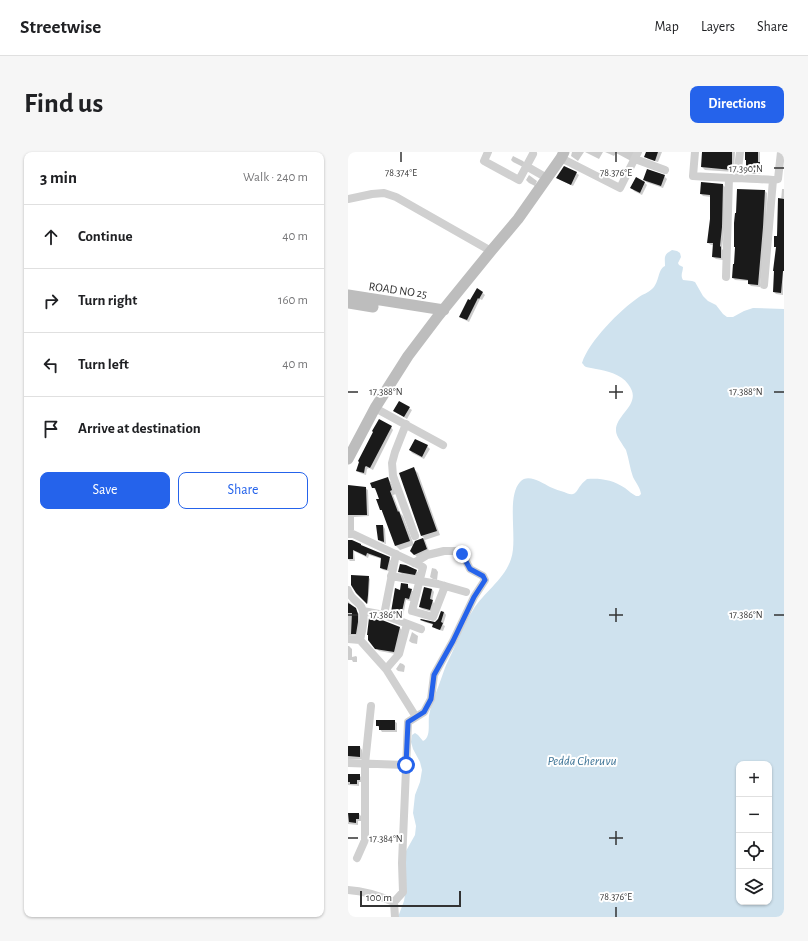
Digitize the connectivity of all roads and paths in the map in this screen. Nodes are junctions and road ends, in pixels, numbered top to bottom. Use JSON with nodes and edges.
{"nodes":[{"id":1,"x":488,"y":152,"type":"edge"},
{"id":2,"x":695,"y":152,"type":"edge"},
{"id":3,"x":740,"y":152,"type":"edge"},
{"id":4,"x":781,"y":152,"type":"edge"},
{"id":5,"x":533,"y":154,"type":"dead end"},
{"id":6,"x":563,"y":155,"type":"edge"},
{"id":7,"x":636,"y":156,"type":"edge"},
{"id":8,"x":526,"y":166,"type":"junction"},
{"id":9,"x":665,"y":170,"type":"dead end"},
{"id":10,"x":547,"y":178,"type":"junction"},
{"id":11,"x":733,"y":178,"type":"junction"},
{"id":12,"x":773,"y":180,"type":"junction"},
{"id":13,"x":348,"y":199,"type":"edge"},
{"id":14,"x":491,"y":251,"type":"junction"},
{"id":15,"x":726,"y":277,"type":"dead end"},
{"id":16,"x":764,"y":285,"type":"dead end"},
{"id":17,"x":348,"y":295,"type":"edge"},
{"id":18,"x":348,"y":303,"type":"edge"},
{"id":19,"x":442,"y":313,"type":"junction"},
{"id":20,"x":375,"y":408,"type":"junction"},
{"id":21,"x":406,"y":424,"type":"junction"},
{"id":22,"x":443,"y":445,"type":"dead end"},
{"id":23,"x":348,"y":459,"type":"edge"},
{"id":24,"x":348,"y":534,"type":"edge"},
{"id":25,"x":415,"y":536,"type":"dead end"},
{"id":26,"x":396,"y":554,"type":"junction"},
{"id":27,"x":414,"y":563,"type":"junction"},
{"id":28,"x":391,"y":576,"type":"junction"},
{"id":29,"x":420,"y":581,"type":"junction"},
{"id":30,"x":446,"y":586,"type":"junction"},
{"id":31,"x":466,"y":592,"type":"dead end"},
{"id":32,"x":348,"y":594,"type":"edge"},
{"id":33,"x":363,"y":611,"type":"junction"},
{"id":34,"x":384,"y":615,"type":"junction"},
{"id":35,"x":407,"y":624,"type":"junction"},
{"id":36,"x":421,"y":628,"type":"dead end"},
{"id":37,"x":348,"y":639,"type":"edge"},
{"id":38,"x":360,"y":640,"type":"junction"},
{"id":39,"x":386,"y":669,"type":"junction"},
{"id":40,"x":371,"y":706,"type":"dead end"},
{"id":41,"x":416,"y":717,"type":"junction"},
{"id":42,"x":348,"y":763,"type":"edge"},
{"id":43,"x":366,"y":764,"type":"junction"},
{"id":44,"x":406,"y":765,"type":"junction"},
{"id":45,"x":357,"y":858,"type":"dead end"},
{"id":46,"x":348,"y":890,"type":"edge"},
{"id":47,"x":394,"y":902,"type":"junction"},
{"id":48,"x":395,"y":917,"type":"edge"}],
"edges":[{"from":1,"to":8,"type":"street"},
{"from":2,"to":11,"type":"street"},
{"from":3,"to":11,"type":"street"},
{"from":4,"to":12,"type":"street"},
{"from":5,"to":8,"type":"street"},
{"from":6,"to":7,"type":"street"},
{"from":6,"to":10,"type":"street"},
{"from":7,"to":9,"type":"street"},
{"from":8,"to":10,"type":"street"},
{"from":10,"to":14,"type":"street"},
{"from":11,"to":12,"type":"street"},
{"from":11,"to":15,"type":"street"},
{"from":12,"to":16,"type":"street"},
{"from":13,"to":14,"type":"street"},
{"from":14,"to":19,"type":"street"},
{"from":17,"to":19,"type":"street","name":"ROAD NO 25"},
{"from":18,"to":19,"type":"street","name":"ROAD NO 25"},
{"from":19,"to":20,"type":"street"},
{"from":20,"to":21,"type":"street"},
{"from":20,"to":23,"type":"street"},
{"from":21,"to":22,"type":"street"},
{"from":21,"to":25,"type":"street"},
{"from":24,"to":26,"type":"street"},
{"from":26,"to":27,"type":"street"},
{"from":26,"to":28,"type":"street"},
{"from":27,"to":29,"type":"street"},
{"from":27,"to":41,"type":"street"},
{"from":28,"to":29,"type":"street"},
{"from":28,"to":34,"type":"street"},
{"from":29,"to":30,"type":"street"},
{"from":29,"to":30,"type":"street"},
{"from":30,"to":31,"type":"street"},
{"from":32,"to":33,"type":"street"},
{"from":33,"to":34,"type":"street"},
{"from":33,"to":38,"type":"street"},
{"from":34,"to":35,"type":"street"},
{"from":35,"to":36,"type":"street"},
{"from":35,"to":39,"type":"street"},
{"from":37,"to":38,"type":"street"},
{"from":38,"to":39,"type":"street"},
{"from":39,"to":41,"type":"street"},
{"from":40,"to":43,"type":"street"},
{"from":41,"to":44,"type":"street"},
{"from":42,"to":43,"type":"street"},
{"from":43,"to":44,"type":"street"},
{"from":43,"to":45,"type":"street"},
{"from":44,"to":47,"type":"street"},
{"from":46,"to":47,"type":"street"},
{"from":47,"to":48,"type":"street"}]}
